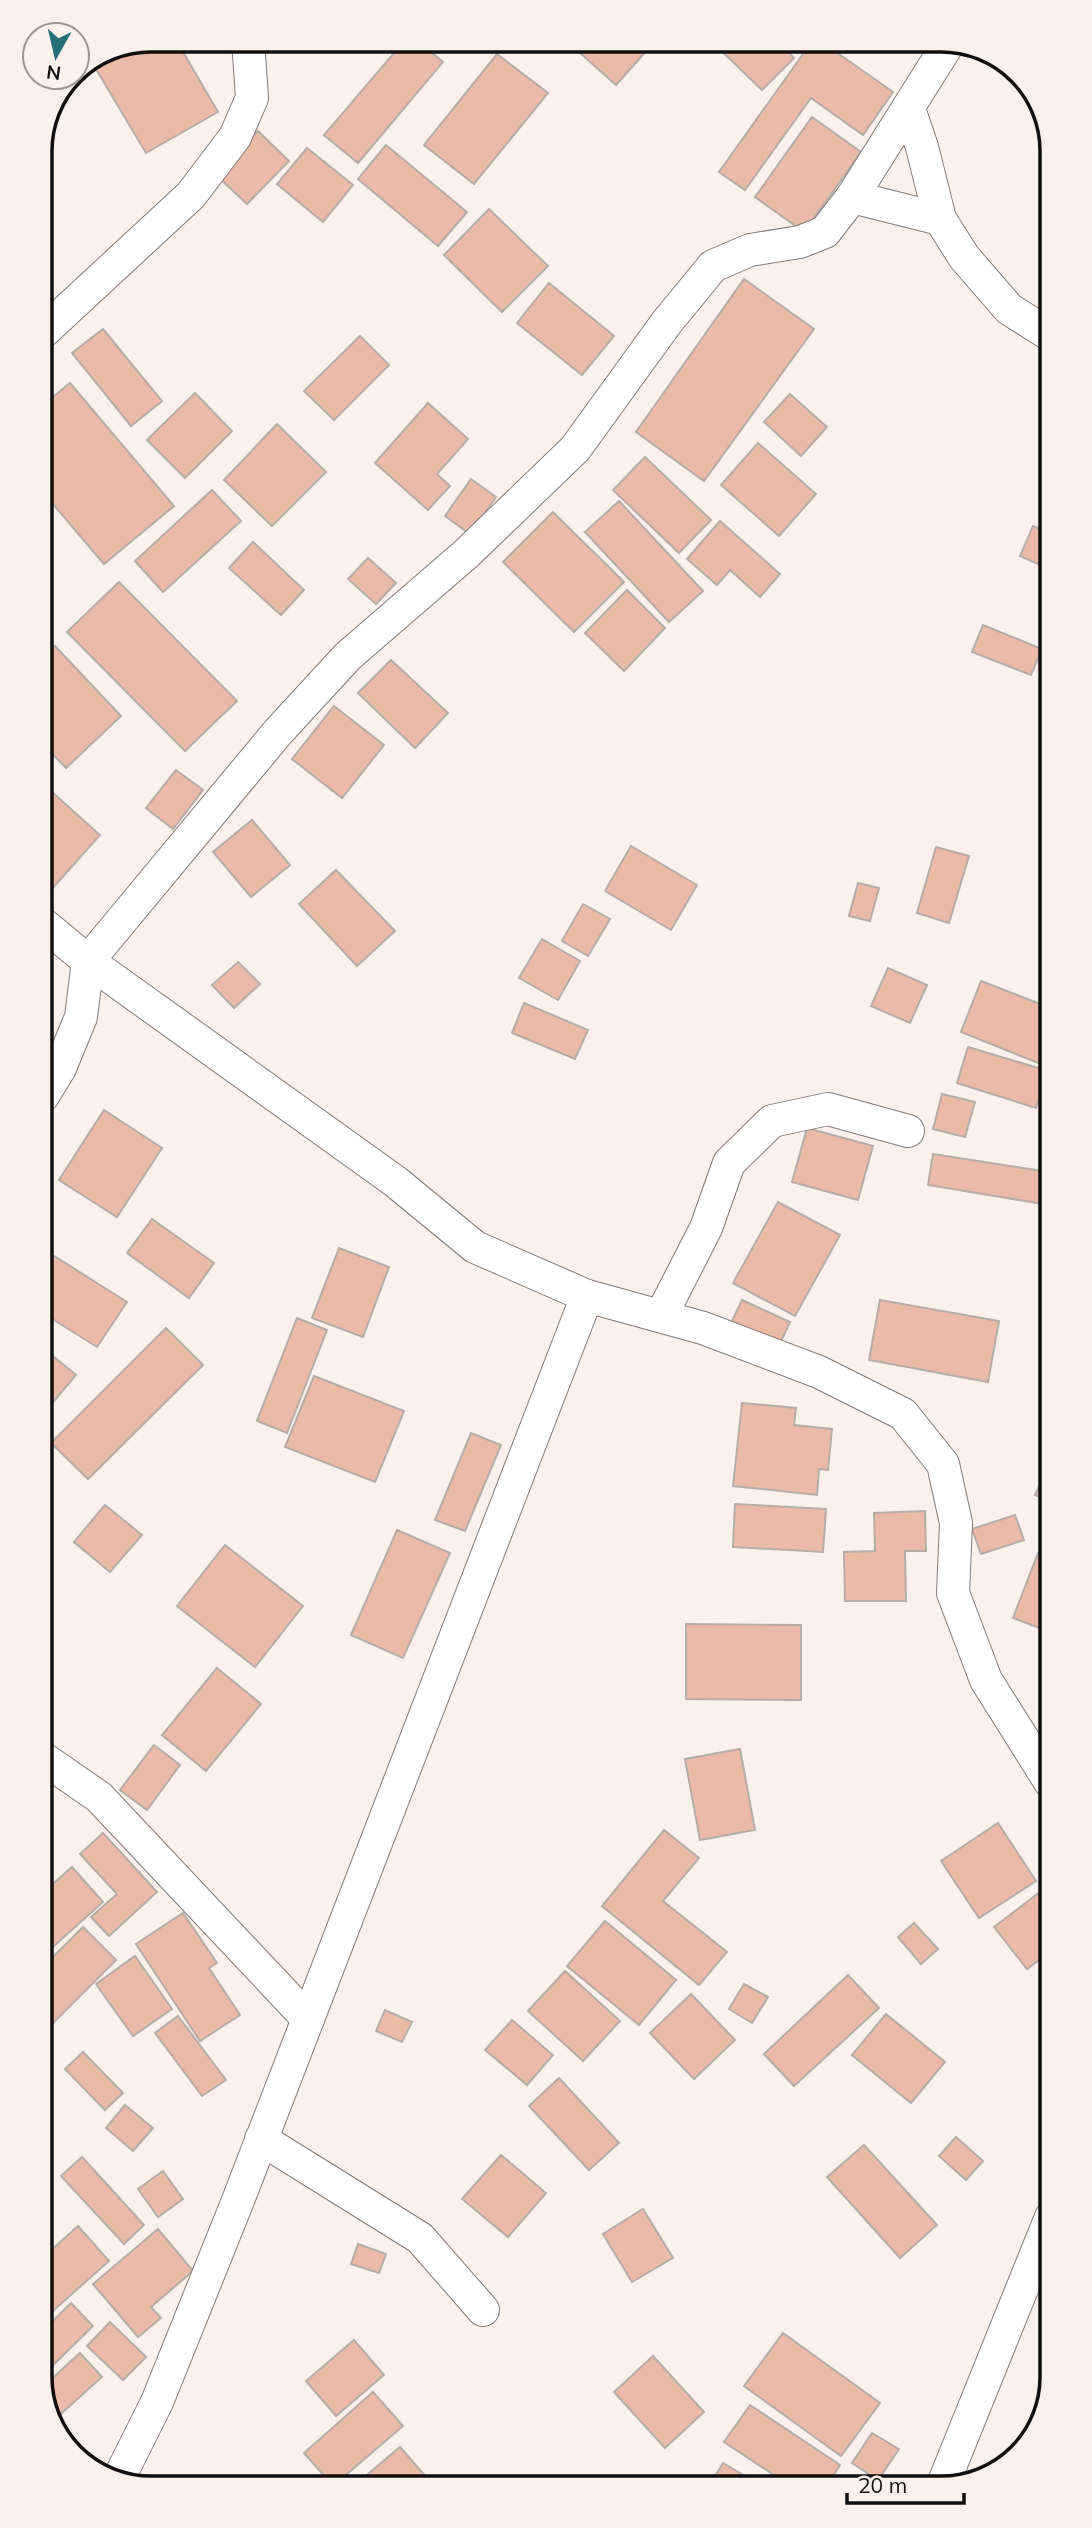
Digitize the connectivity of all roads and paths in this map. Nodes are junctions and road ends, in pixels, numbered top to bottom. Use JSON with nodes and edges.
{"nodes":[{"id":1,"x":249,"y":52,"type":"edge"},
{"id":2,"x":943,"y":53,"type":"edge"},
{"id":3,"x":909,"y":109,"type":"junction"},
{"id":4,"x":852,"y":197,"type":"junction"},
{"id":5,"x":940,"y":219,"type":"junction"},
{"id":6,"x":53,"y":312,"type":"edge"},
{"id":7,"x":1040,"y":329,"type":"edge"},
{"id":8,"x":53,"y":932,"type":"edge"},
{"id":9,"x":88,"y":961,"type":"junction"},
{"id":10,"x":53,"y":1080,"type":"edge"},
{"id":11,"x":908,"y":1131,"type":"dead end"},
{"id":12,"x":587,"y":1296,"type":"junction"},
{"id":13,"x":661,"y":1316,"type":"junction"},
{"id":14,"x":52,"y":1765,"type":"edge"},
{"id":15,"x":1040,"y":1766,"type":"edge"},
{"id":16,"x":308,"y":2019,"type":"junction"},
{"id":17,"x":261,"y":2139,"type":"junction"},
{"id":18,"x":1040,"y":2244,"type":"edge"},
{"id":19,"x":483,"y":2309,"type":"dead end"},
{"id":20,"x":122,"y":2471,"type":"edge"},
{"id":21,"x":947,"y":2475,"type":"edge"}],
"edges":[{"from":1,"to":6,"type":"street"},
{"from":2,"to":3,"type":"street"},
{"from":3,"to":4,"type":"street"},
{"from":3,"to":5,"type":"street"},
{"from":4,"to":5,"type":"street"},
{"from":4,"to":9,"type":"street"},
{"from":5,"to":7,"type":"street"},
{"from":8,"to":9,"type":"street"},
{"from":9,"to":10,"type":"street"},
{"from":9,"to":12,"type":"street"},
{"from":11,"to":13,"type":"street"},
{"from":12,"to":13,"type":"street"},
{"from":12,"to":16,"type":"street"},
{"from":13,"to":15,"type":"street"},
{"from":14,"to":16,"type":"street"},
{"from":16,"to":17,"type":"street"},
{"from":17,"to":19,"type":"street"},
{"from":17,"to":20,"type":"street"},
{"from":18,"to":21,"type":"street"}]}
